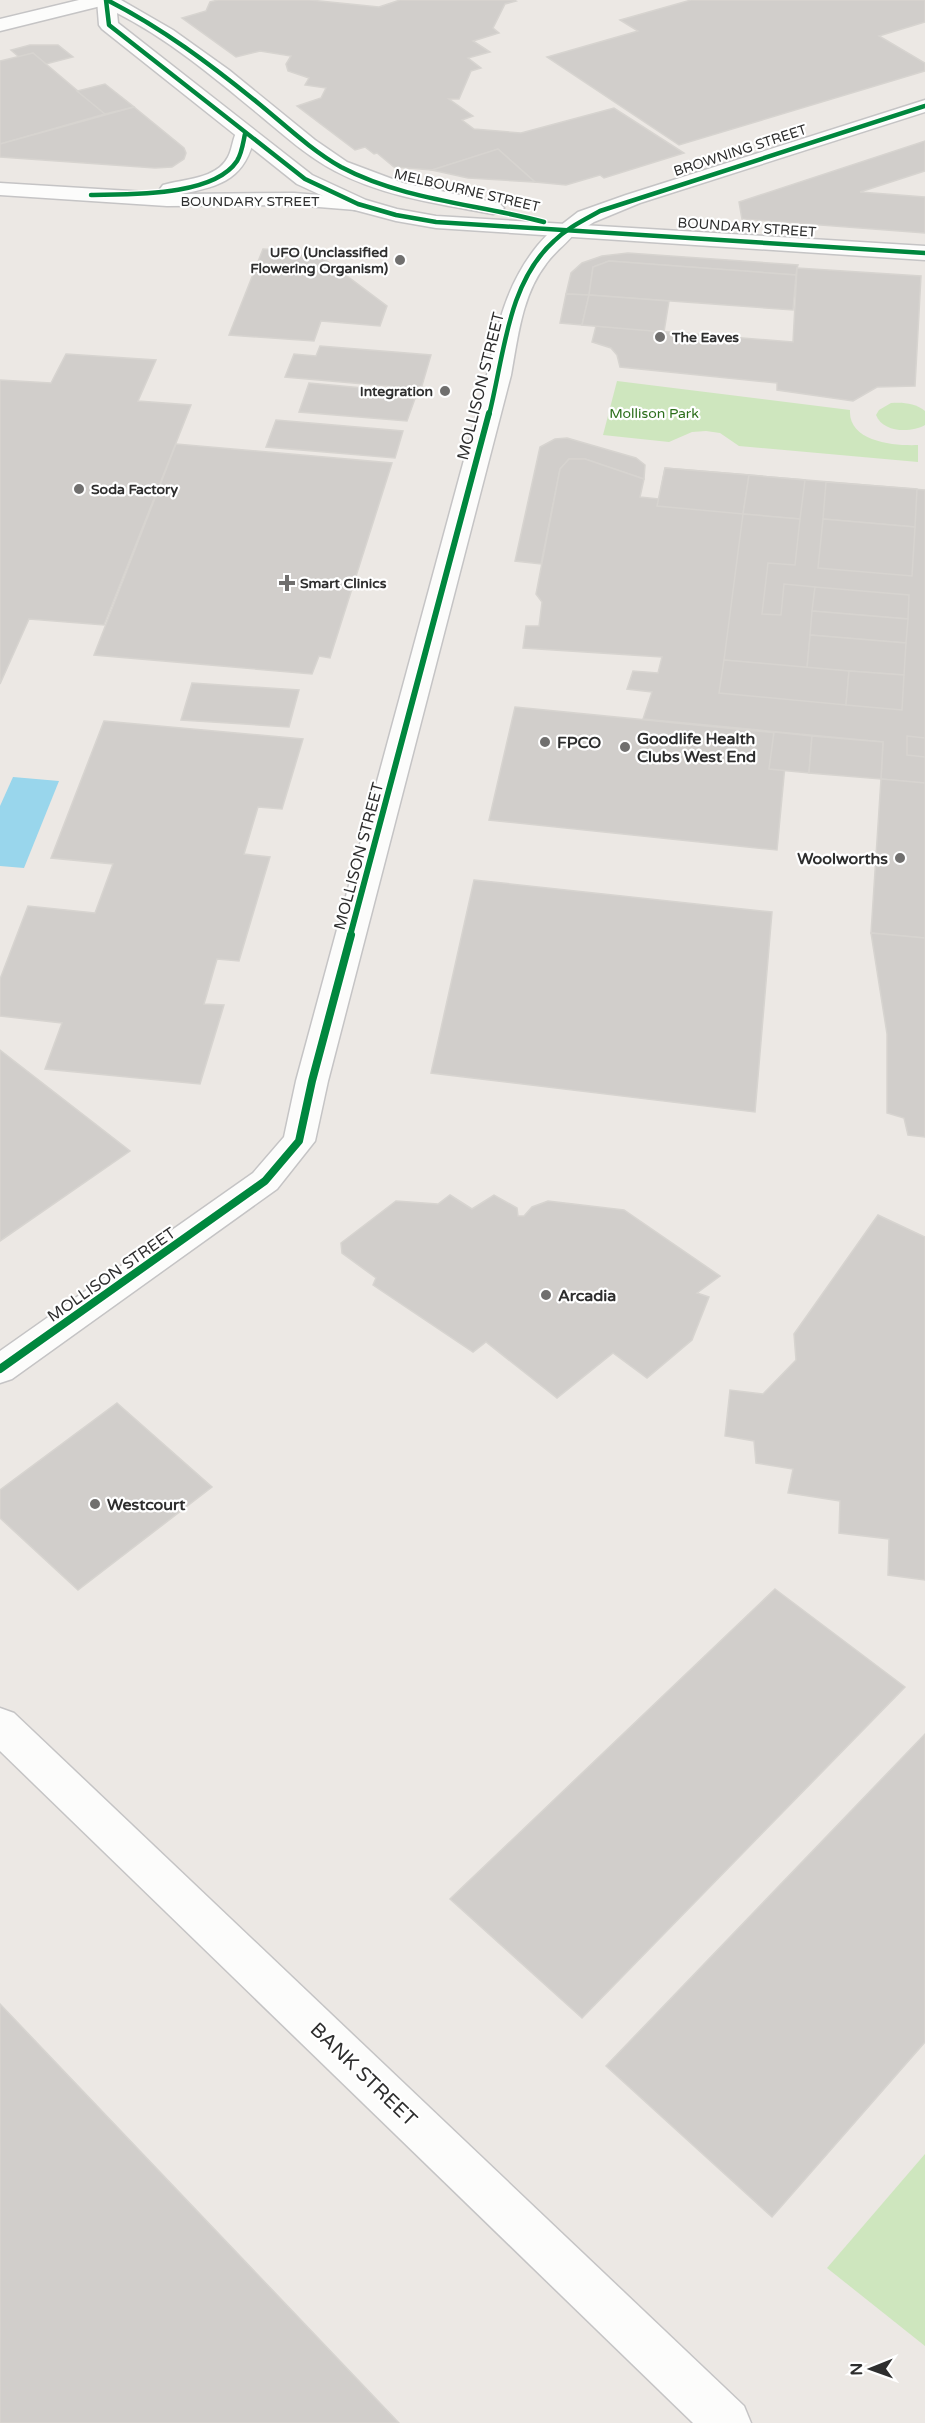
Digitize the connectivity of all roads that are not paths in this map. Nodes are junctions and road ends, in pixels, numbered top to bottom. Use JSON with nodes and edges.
{"nodes":[{"id":1,"x":105,"y":0,"type":"edge"},
{"id":2,"x":0,"y":25,"type":"edge"},
{"id":3,"x":925,"y":106,"type":"edge"},
{"id":4,"x":245,"y":134,"type":"junction"},
{"id":5,"x":0,"y":189,"type":"edge"},
{"id":6,"x":91,"y":195,"type":"junction"},
{"id":7,"x":356,"y":204,"type":"junction"},
{"id":8,"x":567,"y":229,"type":"junction"},
{"id":9,"x":925,"y":254,"type":"edge"},
{"id":10,"x":0,"y":1369,"type":"edge"},
{"id":11,"x":0,"y":1725,"type":"edge"},
{"id":12,"x":728,"y":2423,"type":"edge"}],
"edges":[{"from":1,"to":2,"type":"street"},
{"from":1,"to":4,"type":"street","name":"MELBOURNE STREET"},
{"from":1,"to":8,"type":"street","name":"MELBOURNE STREET"},
{"from":3,"to":8,"type":"street","name":"BROWNING STREET"},
{"from":4,"to":6,"type":"street"},
{"from":4,"to":7,"type":"street","name":"MELBOURNE STREET"},
{"from":5,"to":6,"type":"street","name":"BOUNDARY STREET"},
{"from":6,"to":7,"type":"street","name":"BOUNDARY STREET"},
{"from":7,"to":8,"type":"street","name":"MELBOURNE STREET"},
{"from":8,"to":9,"type":"street","name":"BOUNDARY STREET"},
{"from":8,"to":10,"type":"street","name":"MOLLISON STREET"},
{"from":11,"to":12,"type":"street","name":"BANK STREET"}]}
